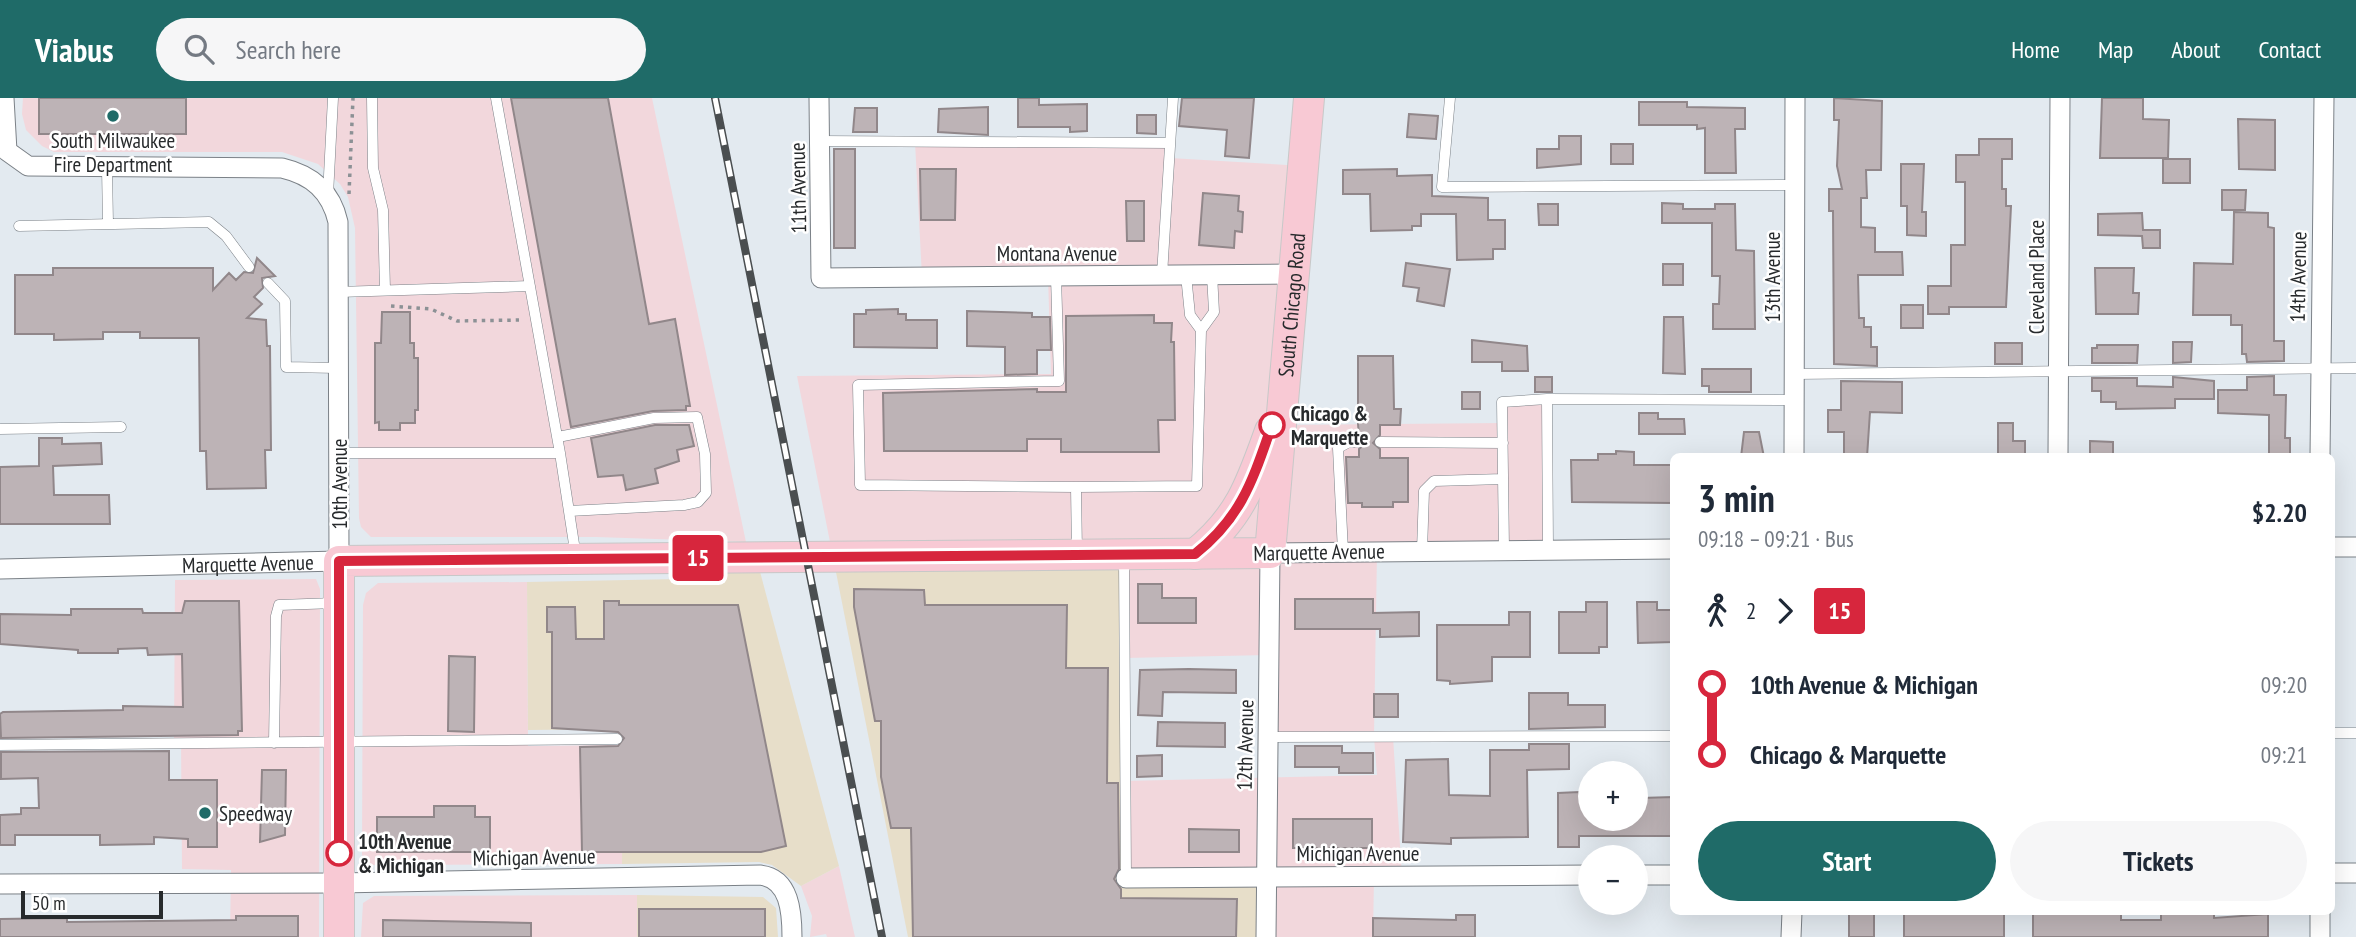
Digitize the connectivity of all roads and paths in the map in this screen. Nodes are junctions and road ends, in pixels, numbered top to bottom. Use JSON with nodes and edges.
{"nodes":[{"id":1,"x":4,"y":98,"type":"edge"},
{"id":2,"x":333,"y":98,"type":"edge"},
{"id":3,"x":353,"y":98,"type":"edge"},
{"id":4,"x":372,"y":98,"type":"edge"},
{"id":5,"x":496,"y":98,"type":"edge"},
{"id":6,"x":819,"y":98,"type":"edge"},
{"id":7,"x":1173,"y":98,"type":"edge"},
{"id":8,"x":1309,"y":98,"type":"edge"},
{"id":9,"x":1450,"y":98,"type":"edge"},
{"id":10,"x":1795,"y":98,"type":"edge"},
{"id":11,"x":2060,"y":98,"type":"edge"},
{"id":12,"x":2324,"y":98,"type":"edge"},
{"id":13,"x":820,"y":141,"type":"junction"},
{"id":14,"x":1170,"y":143,"type":"junction"},
{"id":15,"x":107,"y":168,"type":"junction"},
{"id":16,"x":1796,"y":185,"type":"junction"},
{"id":17,"x":349,"y":194,"type":"dead end"},
{"id":18,"x":328,"y":195,"type":"junction"},
{"id":19,"x":108,"y":224,"type":"junction"},
{"id":20,"x":19,"y":226,"type":"dead end"},
{"id":21,"x":249,"y":267,"type":"dead end"},
{"id":22,"x":1212,"y":274,"type":"junction"},
{"id":23,"x":1294,"y":274,"type":"junction"},
{"id":24,"x":1162,"y":275,"type":"junction"},
{"id":25,"x":1186,"y":275,"type":"junction"},
{"id":26,"x":1056,"y":276,"type":"junction"},
{"id":27,"x":821,"y":278,"type":"joint"},
{"id":28,"x":268,"y":283,"type":"dead end"},
{"id":29,"x":530,"y":286,"type":"junction"},
{"id":30,"x":385,"y":290,"type":"junction"},
{"id":31,"x":338,"y":292,"type":"junction"},
{"id":32,"x":384,"y":307,"type":"dead end"},
{"id":33,"x":519,"y":320,"type":"dead end"},
{"id":34,"x":1201,"y":330,"type":"junction"},
{"id":35,"x":338,"y":368,"type":"junction"},
{"id":36,"x":2319,"y":368,"type":"junction"},
{"id":37,"x":2356,"y":368,"type":"edge"},
{"id":38,"x":2058,"y":370,"type":"junction"},
{"id":39,"x":1794,"y":374,"type":"junction"},
{"id":40,"x":1284,"y":391,"type":"junction"},
{"id":41,"x":1547,"y":399,"type":"junction"},
{"id":42,"x":1794,"y":400,"type":"junction"},
{"id":43,"x":121,"y":427,"type":"dead end"},
{"id":44,"x":0,"y":429,"type":"edge"},
{"id":45,"x":558,"y":437,"type":"junction"},
{"id":46,"x":1359,"y":442,"type":"dead end"},
{"id":47,"x":1380,"y":442,"type":"dead end"},
{"id":48,"x":1503,"y":443,"type":"junction"},
{"id":49,"x":338,"y":453,"type":"junction"},
{"id":50,"x":561,"y":453,"type":"junction"},
{"id":51,"x":1794,"y":453,"type":"edge"},
{"id":52,"x":2058,"y":453,"type":"edge"},
{"id":53,"x":2320,"y":453,"type":"edge"},
{"id":54,"x":1503,"y":479,"type":"junction"},
{"id":55,"x":1076,"y":487,"type":"junction"},
{"id":56,"x":569,"y":511,"type":"junction"},
{"id":57,"x":2335,"y":547,"type":"edge"},
{"id":58,"x":2356,"y":547,"type":"edge"},
{"id":59,"x":1504,"y":549,"type":"junction"},
{"id":60,"x":1548,"y":549,"type":"junction"},
{"id":61,"x":1670,"y":549,"type":"edge"},
{"id":62,"x":1422,"y":551,"type":"junction"},
{"id":63,"x":1343,"y":552,"type":"junction"},
{"id":64,"x":1270,"y":553,"type":"junction"},
{"id":65,"x":1124,"y":554,"type":"junction"},
{"id":66,"x":1195,"y":554,"type":"junction"},
{"id":67,"x":1077,"y":555,"type":"junction"},
{"id":68,"x":576,"y":559,"type":"junction"},
{"id":69,"x":339,"y":561,"type":"junction"},
{"id":70,"x":0,"y":569,"type":"edge"},
{"id":71,"x":339,"y":603,"type":"junction"},
{"id":72,"x":2335,"y":733,"type":"edge"},
{"id":73,"x":2356,"y":733,"type":"edge"},
{"id":74,"x":1670,"y":736,"type":"edge"},
{"id":75,"x":1268,"y":737,"type":"junction"},
{"id":76,"x":617,"y":739,"type":"dead end"},
{"id":77,"x":274,"y":743,"type":"junction"},
{"id":78,"x":339,"y":743,"type":"junction"},
{"id":79,"x":0,"y":745,"type":"edge"},
{"id":80,"x":2335,"y":873,"type":"edge"},
{"id":81,"x":2356,"y":873,"type":"edge"},
{"id":82,"x":1578,"y":875,"type":"edge"},
{"id":83,"x":1648,"y":875,"type":"edge"},
{"id":84,"x":1670,"y":875,"type":"edge"},
{"id":85,"x":1266,"y":876,"type":"junction"},
{"id":86,"x":1126,"y":878,"type":"joint"},
{"id":87,"x":339,"y":883,"type":"junction"},
{"id":88,"x":0,"y":884,"type":"edge"},
{"id":89,"x":1792,"y":915,"type":"edge"},
{"id":90,"x":2320,"y":915,"type":"edge"},
{"id":91,"x":339,"y":937,"type":"edge"},
{"id":92,"x":792,"y":937,"type":"edge"},
{"id":93,"x":1266,"y":937,"type":"edge"},
{"id":94,"x":1791,"y":937,"type":"edge"},
{"id":95,"x":2320,"y":937,"type":"edge"}],
"edges":[{"from":1,"to":15,"type":"street"},
{"from":2,"to":18,"type":"lane"},
{"from":3,"to":17,"type":"path"},
{"from":4,"to":30,"type":"lane"},
{"from":5,"to":29,"type":"lane"},
{"from":6,"to":13,"type":"street","name":"11th Avenue"},
{"from":7,"to":14,"type":"lane"},
{"from":8,"to":23,"type":"main road","name":"South Chicago Road"},
{"from":9,"to":16,"type":"lane"},
{"from":10,"to":16,"type":"street","name":"13th Avenue"},
{"from":11,"to":38,"type":"street","name":"Cleveland Place"},
{"from":12,"to":36,"type":"street","name":"14th Avenue"},
{"from":13,"to":14,"type":"lane"},
{"from":13,"to":27,"type":"street","name":"11th Avenue"},
{"from":14,"to":24,"type":"lane"},
{"from":15,"to":18,"type":"street"},
{"from":15,"to":19,"type":"lane"},
{"from":16,"to":39,"type":"street","name":"13th Avenue"},
{"from":18,"to":31,"type":"street","name":"10th Avenue"},
{"from":19,"to":20,"type":"lane"},
{"from":19,"to":21,"type":"lane"},
{"from":22,"to":23,"type":"street","name":"Montana Avenue"},
{"from":22,"to":25,"type":"street","name":"Montana Avenue"},
{"from":22,"to":34,"type":"lane"},
{"from":23,"to":40,"type":"main road","name":"South Chicago Road"},
{"from":24,"to":25,"type":"street","name":"Montana Avenue"},
{"from":24,"to":26,"type":"street","name":"Montana Avenue"},
{"from":25,"to":34,"type":"lane"},
{"from":26,"to":27,"type":"street","name":"Montana Avenue"},
{"from":26,"to":55,"type":"lane"},
{"from":28,"to":35,"type":"lane"},
{"from":29,"to":30,"type":"lane"},
{"from":29,"to":45,"type":"lane"},
{"from":30,"to":31,"type":"lane"},
{"from":31,"to":35,"type":"street","name":"10th Avenue"},
{"from":32,"to":33,"type":"path"},
{"from":34,"to":55,"type":"lane"},
{"from":35,"to":49,"type":"street","name":"10th Avenue"},
{"from":36,"to":37,"type":"lane"},
{"from":36,"to":38,"type":"lane"},
{"from":36,"to":53,"type":"street","name":"14th Avenue"},
{"from":38,"to":39,"type":"lane"},
{"from":38,"to":52,"type":"street","name":"Cleveland Place"},
{"from":39,"to":42,"type":"street","name":"13th Avenue"},
{"from":40,"to":64,"type":"main road","name":"South Chicago Road"},
{"from":40,"to":66,"type":"main road"},
{"from":41,"to":42,"type":"lane"},
{"from":41,"to":48,"type":"lane"},
{"from":41,"to":60,"type":"lane"},
{"from":42,"to":51,"type":"street","name":"13th Avenue"},
{"from":43,"to":44,"type":"lane"},
{"from":45,"to":50,"type":"lane"},
{"from":45,"to":56,"type":"lane"},
{"from":46,"to":63,"type":"lane"},
{"from":47,"to":48,"type":"lane"},
{"from":48,"to":54,"type":"lane"},
{"from":49,"to":50,"type":"lane"},
{"from":49,"to":69,"type":"street","name":"10th Avenue"},
{"from":50,"to":56,"type":"lane"},
{"from":54,"to":59,"type":"lane"},
{"from":54,"to":62,"type":"lane"},
{"from":55,"to":67,"type":"lane"},
{"from":56,"to":68,"type":"lane"},
{"from":57,"to":58,"type":"street"},
{"from":59,"to":60,"type":"street","name":"Marquette Avenue"},
{"from":59,"to":62,"type":"street","name":"Marquette Avenue"},
{"from":60,"to":61,"type":"street","name":"Marquette Avenue"},
{"from":62,"to":63,"type":"street","name":"Marquette Avenue"},
{"from":63,"to":64,"type":"street","name":"Marquette Avenue"},
{"from":64,"to":66,"type":"main road","name":"Marquette Avenue"},
{"from":64,"to":75,"type":"street","name":"12th Avenue"},
{"from":65,"to":66,"type":"main road","name":"Marquette Avenue"},
{"from":65,"to":67,"type":"main road","name":"Marquette Avenue"},
{"from":65,"to":86,"type":"lane"},
{"from":67,"to":68,"type":"main road","name":"Marquette Avenue"},
{"from":68,"to":69,"type":"main road","name":"Marquette Avenue"},
{"from":69,"to":70,"type":"street","name":"Marquette Avenue"},
{"from":69,"to":71,"type":"main road","name":"10th Avenue"},
{"from":71,"to":77,"type":"lane"},
{"from":71,"to":78,"type":"main road","name":"10th Avenue"},
{"from":72,"to":73,"type":"lane"},
{"from":74,"to":75,"type":"lane"},
{"from":75,"to":85,"type":"street","name":"12th Avenue"},
{"from":76,"to":78,"type":"lane"},
{"from":77,"to":78,"type":"lane"},
{"from":77,"to":79,"type":"lane"},
{"from":78,"to":87,"type":"main road","name":"10th Avenue"},
{"from":80,"to":81,"type":"street"},
{"from":82,"to":85,"type":"street","name":"Michigan Avenue"},
{"from":83,"to":84,"type":"street"},
{"from":85,"to":86,"type":"street","name":"Michigan Avenue"},
{"from":85,"to":93,"type":"street","name":"12th Avenue"},
{"from":87,"to":88,"type":"street","name":"Michigan Avenue"},
{"from":87,"to":91,"type":"main road","name":"10th Avenue"},
{"from":87,"to":92,"type":"street","name":"Michigan Avenue"},
{"from":89,"to":94,"type":"street"},
{"from":90,"to":95,"type":"street"}]}
